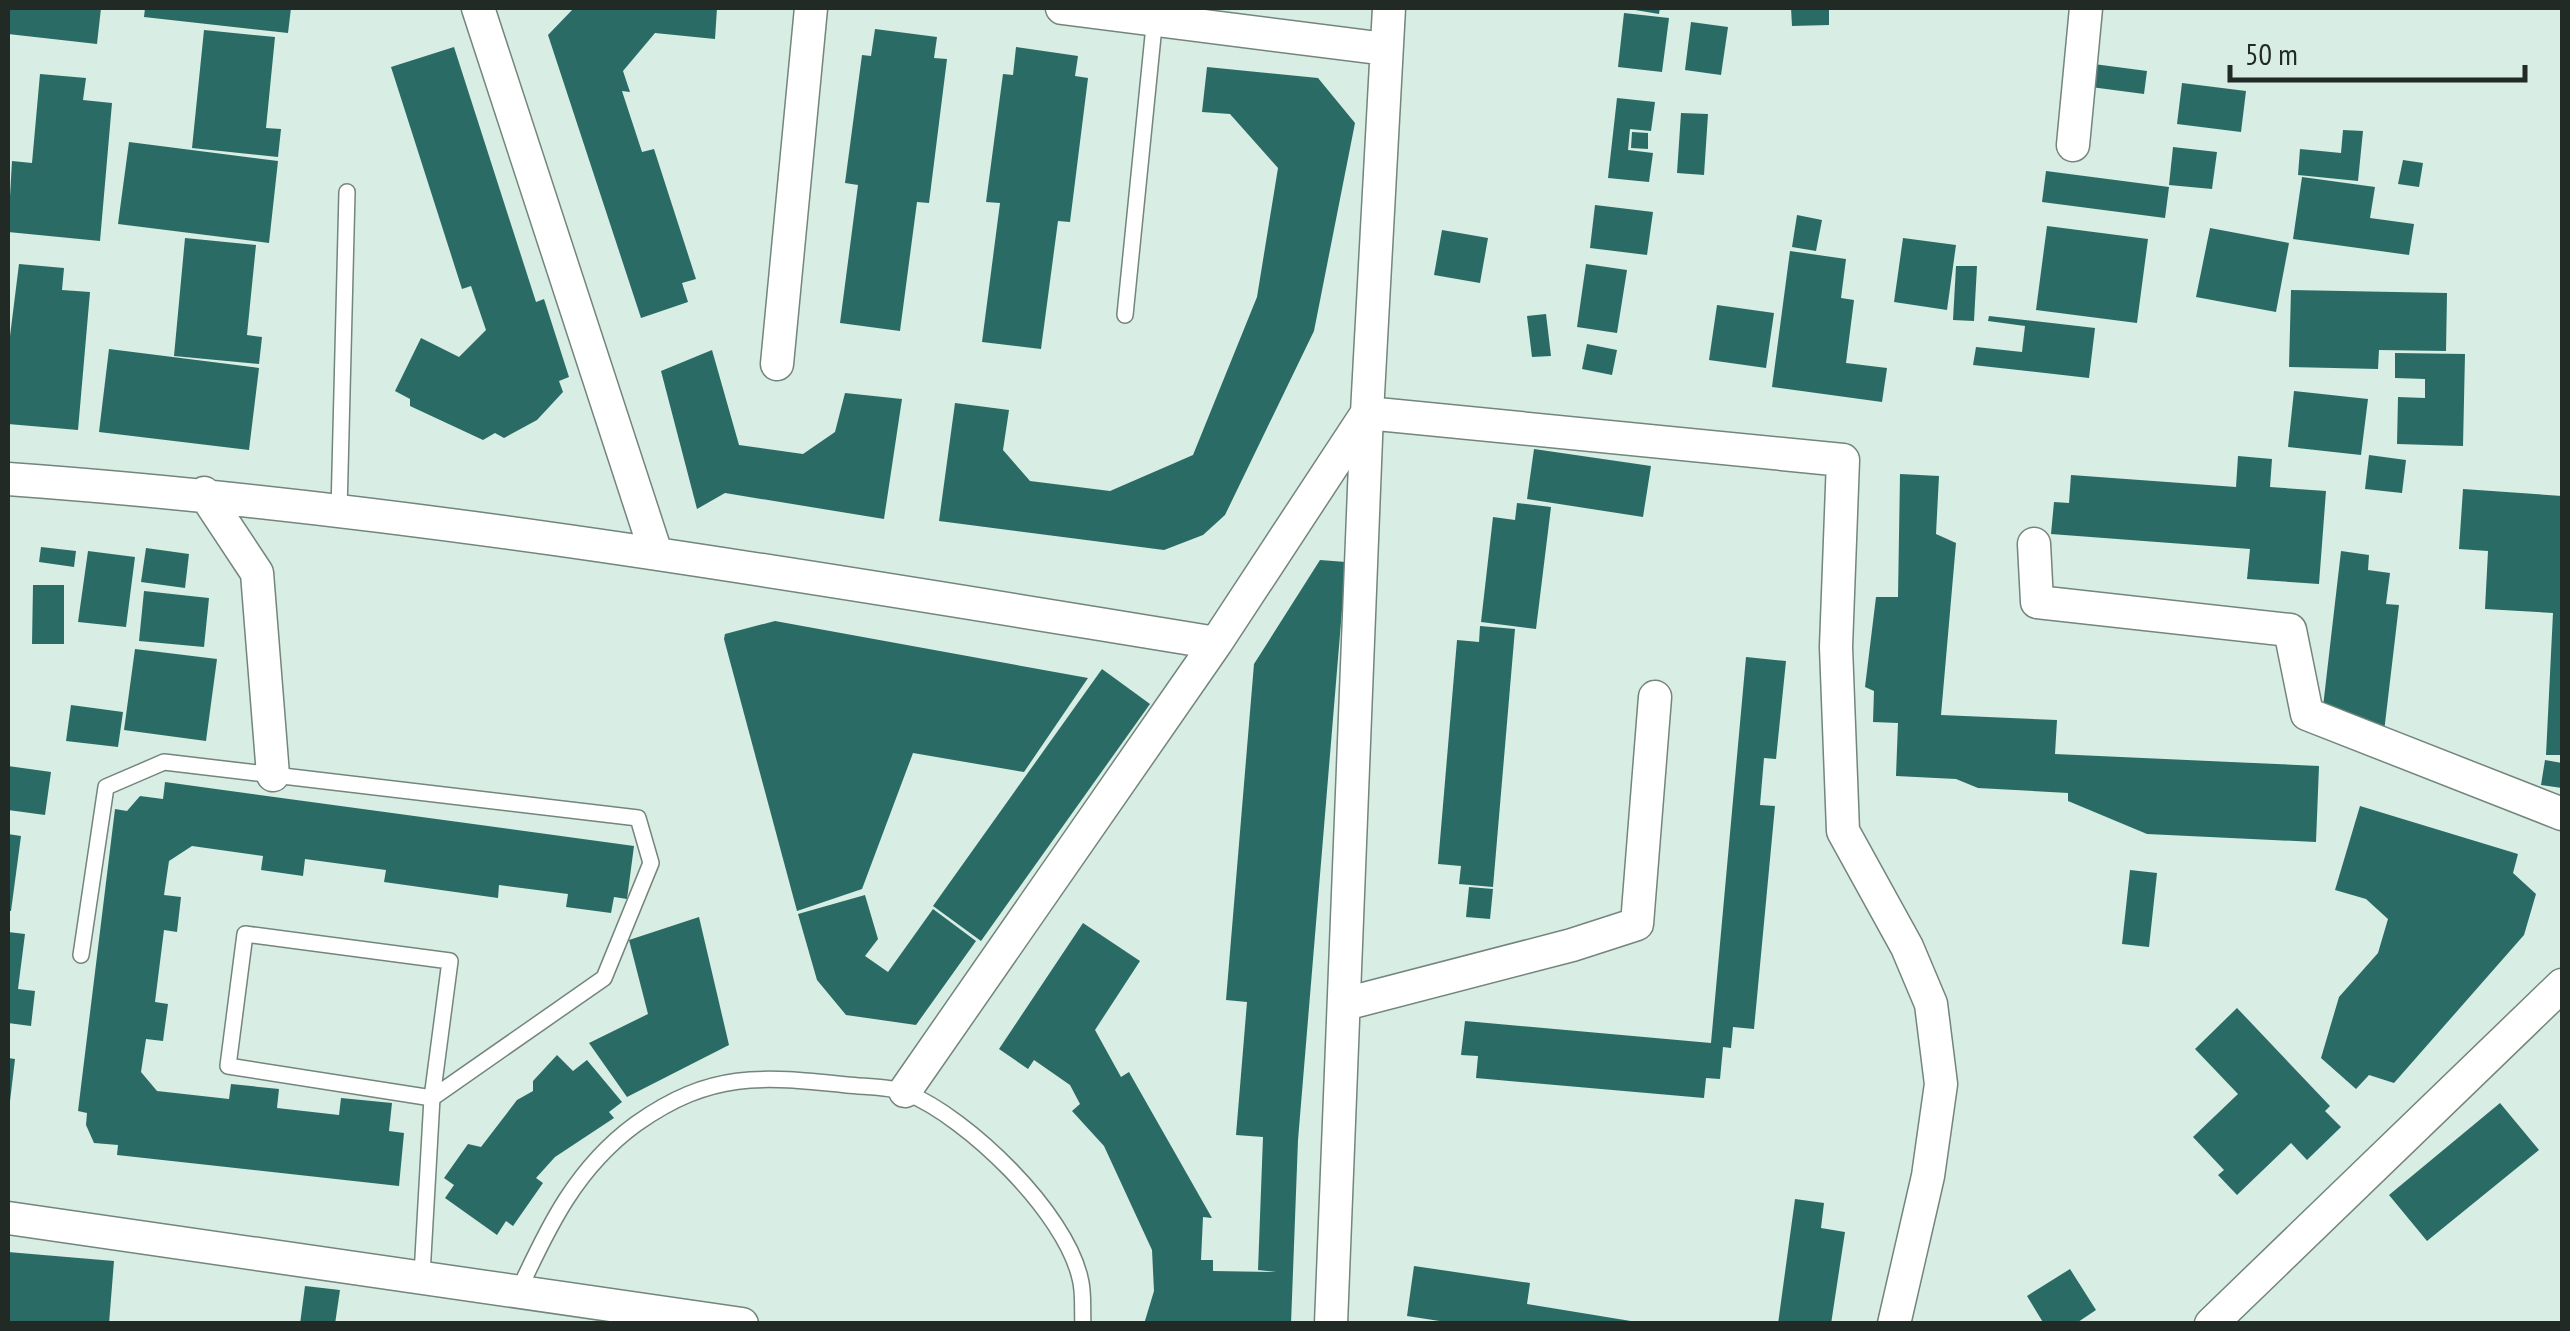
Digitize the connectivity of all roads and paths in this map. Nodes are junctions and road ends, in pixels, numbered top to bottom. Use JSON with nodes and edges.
{"nodes":[{"id":1,"x":478,"y":8,"type":"edge"},
{"id":2,"x":811,"y":8,"type":"edge"},
{"id":3,"x":1062,"y":8,"type":"edge"},
{"id":4,"x":1388,"y":8,"type":"edge"},
{"id":5,"x":2086,"y":8,"type":"edge"},
{"id":6,"x":1155,"y":13,"type":"edge"},
{"id":7,"x":1386,"y":49,"type":"junction"},
{"id":8,"x":2073,"y":146,"type":"dead end"},
{"id":9,"x":347,"y":192,"type":"dead end"},
{"id":10,"x":1124,"y":315,"type":"dead end"},
{"id":11,"x":777,"y":364,"type":"dead end"},
{"id":12,"x":1367,"y":412,"type":"junction"},
{"id":13,"x":8,"y":480,"type":"edge"},
{"id":14,"x":204,"y":493,"type":"junction"},
{"id":15,"x":339,"y":511,"type":"junction"},
{"id":16,"x":2034,"y":544,"type":"dead end"},
{"id":17,"x":656,"y":553,"type":"junction"},
{"id":18,"x":1216,"y":643,"type":"junction"},
{"id":19,"x":1655,"y":697,"type":"dead end"},
{"id":20,"x":273,"y":775,"type":"junction"},
{"id":21,"x":2562,"y":814,"type":"edge"},
{"id":22,"x":81,"y":955,"type":"dead end"},
{"id":23,"x":2562,"y":985,"type":"edge"},
{"id":24,"x":1344,"y":1004,"type":"junction"},
{"id":25,"x":905,"y":1091,"type":"junction"},
{"id":26,"x":432,"y":1098,"type":"junction"},
{"id":27,"x":8,"y":1218,"type":"edge"},
{"id":28,"x":422,"y":1275,"type":"junction"},
{"id":29,"x":519,"y":1290,"type":"junction"},
{"id":30,"x":742,"y":1324,"type":"edge"},
{"id":31,"x":1083,"y":1324,"type":"edge"},
{"id":32,"x":1331,"y":1324,"type":"edge"},
{"id":33,"x":1894,"y":1324,"type":"edge"},
{"id":34,"x":2212,"y":1324,"type":"edge"}],
"edges":[{"from":1,"to":17,"type":"street"},
{"from":2,"to":11,"type":"street"},
{"from":3,"to":6,"type":"street"},
{"from":4,"to":7,"type":"street"},
{"from":5,"to":8,"type":"street"},
{"from":6,"to":7,"type":"street"},
{"from":6,"to":10,"type":"lane"},
{"from":7,"to":12,"type":"street"},
{"from":9,"to":15,"type":"lane"},
{"from":12,"to":18,"type":"street"},
{"from":12,"to":24,"type":"street"},
{"from":12,"to":33,"type":"street"},
{"from":13,"to":14,"type":"street"},
{"from":14,"to":15,"type":"street"},
{"from":14,"to":20,"type":"street"},
{"from":15,"to":17,"type":"street"},
{"from":16,"to":21,"type":"street"},
{"from":17,"to":18,"type":"street"},
{"from":18,"to":25,"type":"street"},
{"from":19,"to":24,"type":"street"},
{"from":20,"to":22,"type":"lane"},
{"from":20,"to":26,"type":"lane"},
{"from":23,"to":34,"type":"street"},
{"from":24,"to":32,"type":"street"},
{"from":25,"to":29,"type":"lane"},
{"from":25,"to":31,"type":"lane"},
{"from":26,"to":26,"type":"lane"},
{"from":26,"to":28,"type":"lane"},
{"from":27,"to":28,"type":"street"},
{"from":28,"to":29,"type":"street"},
{"from":29,"to":30,"type":"street"}]}
